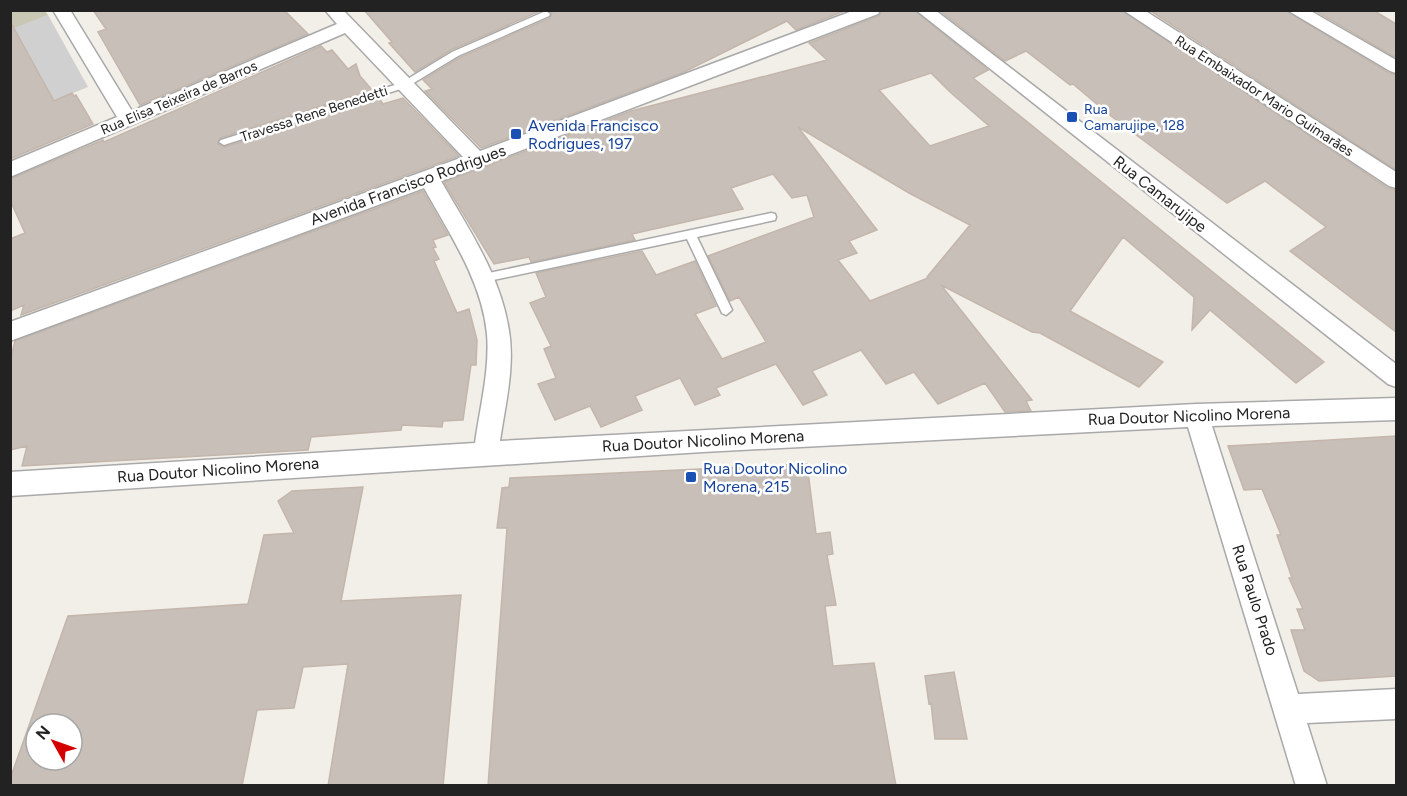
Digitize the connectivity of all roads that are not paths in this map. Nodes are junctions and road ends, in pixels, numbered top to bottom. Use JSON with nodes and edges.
{"nodes":[{"id":1,"x":61,"y":10,"type":"edge"},
{"id":2,"x":333,"y":10,"type":"edge"},
{"id":3,"x":816,"y":10,"type":"edge"},
{"id":4,"x":872,"y":10,"type":"edge"},
{"id":5,"x":924,"y":10,"type":"edge"},
{"id":6,"x":1131,"y":10,"type":"edge"},
{"id":7,"x":1295,"y":10,"type":"edge"},
{"id":8,"x":546,"y":14,"type":"dead end"},
{"id":9,"x":834,"y":25,"type":"junction"},
{"id":10,"x":347,"y":26,"type":"junction"},
{"id":11,"x":1396,"y":67,"type":"edge"},
{"id":12,"x":404,"y":85,"type":"junction"},
{"id":13,"x":128,"y":120,"type":"junction"},
{"id":14,"x":224,"y":142,"type":"dead end"},
{"id":15,"x":477,"y":160,"type":"junction"},
{"id":16,"x":10,"y":170,"type":"edge"},
{"id":17,"x":429,"y":178,"type":"junction"},
{"id":18,"x":1396,"y":181,"type":"edge"},
{"id":19,"x":771,"y":217,"type":"dead end"},
{"id":20,"x":690,"y":234,"type":"junction"},
{"id":21,"x":484,"y":278,"type":"junction"},
{"id":22,"x":726,"y":310,"type":"dead end"},
{"id":23,"x":10,"y":332,"type":"edge"},
{"id":24,"x":1396,"y":377,"type":"edge"},
{"id":25,"x":1396,"y":409,"type":"edge"},
{"id":26,"x":1196,"y":415,"type":"junction"},
{"id":27,"x":486,"y":452,"type":"junction"},
{"id":28,"x":10,"y":484,"type":"edge"},
{"id":29,"x":1396,"y":704,"type":"edge"},
{"id":30,"x":1290,"y":709,"type":"junction"},
{"id":31,"x":1312,"y":786,"type":"edge"}],
"edges":[{"from":1,"to":13,"type":"street"},
{"from":2,"to":10,"type":"street"},
{"from":3,"to":9,"type":"street"},
{"from":4,"to":9,"type":"street","name":"Avenida Francisco Rodrigues"},
{"from":5,"to":24,"type":"street","name":"Rua Camarujipe"},
{"from":6,"to":18,"type":"street","name":"Rua Embaixador Mario Guimarães"},
{"from":7,"to":11,"type":"street"},
{"from":8,"to":12,"type":"lane","name":"Travessa Rene Benedetti"},
{"from":9,"to":15,"type":"street","name":"Avenida Francisco Rodrigues"},
{"from":10,"to":12,"type":"street"},
{"from":10,"to":13,"type":"street","name":"Rua Elisa Teixeira de Barros"},
{"from":12,"to":14,"type":"lane","name":"Travessa Rene Benedetti"},
{"from":12,"to":15,"type":"street"},
{"from":13,"to":16,"type":"street","name":"Rua Elisa Teixeira de Barros"},
{"from":15,"to":17,"type":"street","name":"Avenida Francisco Rodrigues"},
{"from":17,"to":21,"type":"street"},
{"from":17,"to":23,"type":"street","name":"Avenida Francisco Rodrigues"},
{"from":19,"to":20,"type":"lane"},
{"from":20,"to":21,"type":"lane"},
{"from":20,"to":22,"type":"lane"},
{"from":21,"to":27,"type":"street"},
{"from":25,"to":26,"type":"street","name":"Rua Doutor Nicolino Morena"},
{"from":26,"to":27,"type":"street","name":"Rua Doutor Nicolino Morena"},
{"from":26,"to":30,"type":"street","name":"Rua Paulo Prado"},
{"from":27,"to":28,"type":"street","name":"Rua Doutor Nicolino Morena"},
{"from":29,"to":30,"type":"street"},
{"from":30,"to":31,"type":"street","name":"Rua Paulo Prado"}]}
